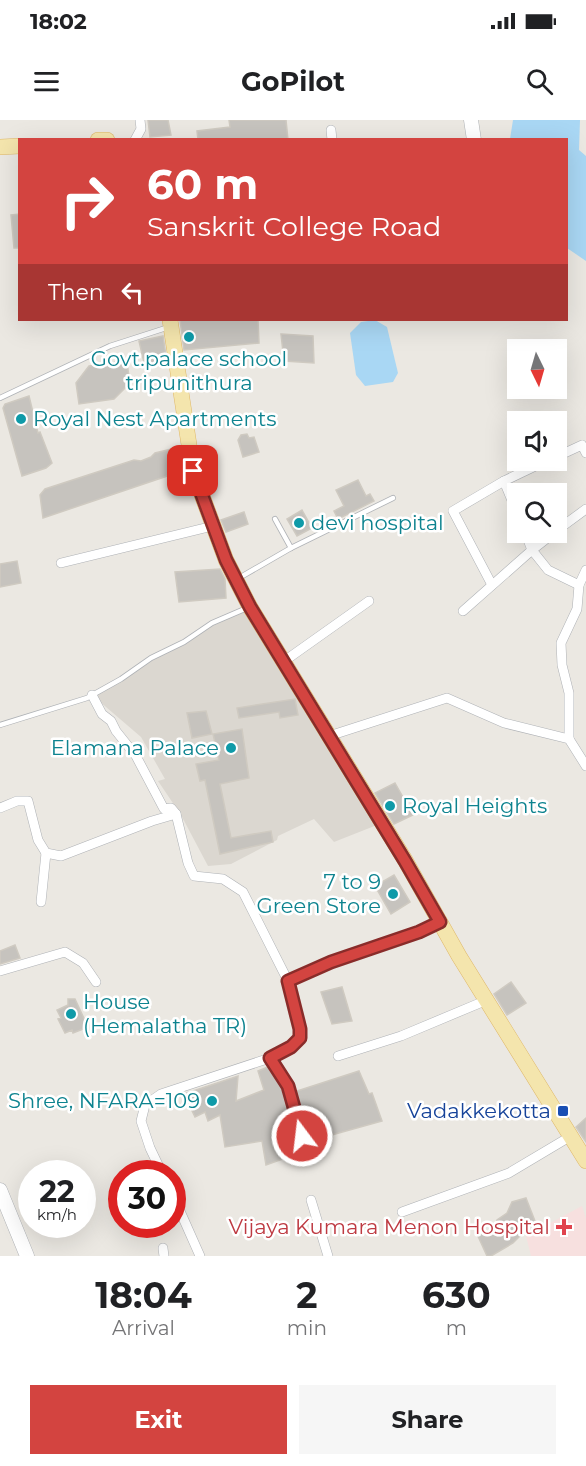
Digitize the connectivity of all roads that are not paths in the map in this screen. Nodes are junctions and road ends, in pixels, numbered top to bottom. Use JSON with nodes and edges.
{"nodes":[{"id":1,"x":140,"y":120,"type":"edge"},
{"id":2,"x":471,"y":120,"type":"edge"},
{"id":3,"x":136,"y":138,"type":"edge"},
{"id":4,"x":474,"y":138,"type":"edge"},
{"id":5,"x":18,"y":146,"type":"edge"},
{"id":6,"x":0,"y":147,"type":"edge"},
{"id":7,"x":170,"y":323,"type":"edge"},
{"id":8,"x":0,"y":398,"type":"edge"},
{"id":9,"x":567,"y":452,"type":"edge"},
{"id":10,"x":586,"y":453,"type":"edge"},
{"id":11,"x":525,"y":471,"type":"edge"},
{"id":12,"x":504,"y":481,"type":"junction"},
{"id":13,"x":507,"y":488,"type":"edge"},
{"id":14,"x":393,"y":498,"type":"dead end"},
{"id":15,"x":586,"y":509,"type":"edge"},
{"id":16,"x":275,"y":519,"type":"dead end"},
{"id":17,"x":567,"y":524,"type":"edge"},
{"id":18,"x":213,"y":526,"type":"junction"},
{"id":19,"x":529,"y":543,"type":"edge"},
{"id":20,"x":541,"y":543,"type":"edge"},
{"id":21,"x":291,"y":548,"type":"junction"},
{"id":22,"x":532,"y":550,"type":"junction"},
{"id":23,"x":61,"y":563,"type":"dead end"},
{"id":24,"x":586,"y":570,"type":"edge"},
{"id":25,"x":237,"y":579,"type":"junction"},
{"id":26,"x":492,"y":585,"type":"junction"},
{"id":27,"x":579,"y":585,"type":"junction"},
{"id":28,"x":369,"y":601,"type":"dead end"},
{"id":29,"x":250,"y":607,"type":"junction"},
{"id":30,"x":463,"y":611,"type":"dead end"},
{"id":31,"x":283,"y":662,"type":"junction"},
{"id":32,"x":92,"y":695,"type":"junction"},
{"id":33,"x":0,"y":725,"type":"edge"},
{"id":34,"x":329,"y":736,"type":"junction"},
{"id":35,"x":569,"y":739,"type":"junction"},
{"id":36,"x":585,"y":763,"type":"edge"},
{"id":37,"x":0,"y":808,"type":"edge"},
{"id":38,"x":176,"y":814,"type":"junction"},
{"id":39,"x":46,"y":853,"type":"junction"},
{"id":40,"x":41,"y":902,"type":"dead end"},
{"id":41,"x":440,"y":922,"type":"junction"},
{"id":42,"x":0,"y":970,"type":"edge"},
{"id":43,"x":288,"y":981,"type":"junction"},
{"id":44,"x":96,"y":982,"type":"dead end"},
{"id":45,"x":487,"y":1000,"type":"junction"},
{"id":46,"x":338,"y":1056,"type":"dead end"},
{"id":47,"x":270,"y":1058,"type":"junction"},
{"id":48,"x":571,"y":1136,"type":"junction"},
{"id":49,"x":305,"y":1149,"type":"dead end"},
{"id":50,"x":156,"y":1160,"type":"edge"},
{"id":51,"x":586,"y":1161,"type":"edge"},
{"id":52,"x":0,"y":1190,"type":"edge"},
{"id":53,"x":311,"y":1200,"type":"dead end"},
{"id":54,"x":402,"y":1212,"type":"dead end"},
{"id":55,"x":186,"y":1225,"type":"edge"},
{"id":56,"x":27,"y":1256,"type":"edge"},
{"id":57,"x":200,"y":1256,"type":"edge"},
{"id":58,"x":328,"y":1256,"type":"edge"}],
"edges":[{"from":1,"to":3,"type":"street"},
{"from":2,"to":4,"type":"street"},
{"from":5,"to":6,"type":"main road"},
{"from":7,"to":8,"type":"lane"},
{"from":7,"to":18,"type":"main road"},
{"from":9,"to":10,"type":"street"},
{"from":11,"to":12,"type":"street"},
{"from":12,"to":13,"type":"street"},
{"from":12,"to":26,"type":"street"},
{"from":14,"to":21,"type":"lane"},
{"from":15,"to":17,"type":"street"},
{"from":16,"to":21,"type":"lane"},
{"from":18,"to":23,"type":"street"},
{"from":18,"to":25,"type":"main road"},
{"from":19,"to":22,"type":"street"},
{"from":20,"to":22,"type":"street"},
{"from":21,"to":25,"type":"lane"},
{"from":22,"to":26,"type":"street"},
{"from":22,"to":27,"type":"street"},
{"from":24,"to":27,"type":"street"},
{"from":25,"to":29,"type":"main road"},
{"from":26,"to":30,"type":"street"},
{"from":27,"to":35,"type":"street"},
{"from":28,"to":31,"type":"street"},
{"from":29,"to":31,"type":"main road"},
{"from":29,"to":32,"type":"lane"},
{"from":31,"to":34,"type":"main road"},
{"from":32,"to":33,"type":"lane"},
{"from":32,"to":38,"type":"street"},
{"from":34,"to":35,"type":"street"},
{"from":34,"to":41,"type":"main road"},
{"from":35,"to":36,"type":"street"},
{"from":37,"to":39,"type":"street"},
{"from":38,"to":39,"type":"street"},
{"from":38,"to":43,"type":"street"},
{"from":39,"to":40,"type":"street"},
{"from":41,"to":43,"type":"street"},
{"from":41,"to":45,"type":"main road"},
{"from":42,"to":44,"type":"street"},
{"from":43,"to":47,"type":"street"},
{"from":45,"to":46,"type":"street"},
{"from":45,"to":48,"type":"main road"},
{"from":47,"to":49,"type":"street"},
{"from":47,"to":50,"type":"street"},
{"from":48,"to":51,"type":"main road"},
{"from":48,"to":54,"type":"street"},
{"from":52,"to":56,"type":"street"},
{"from":53,"to":58,"type":"street"},
{"from":55,"to":57,"type":"street"}]}
